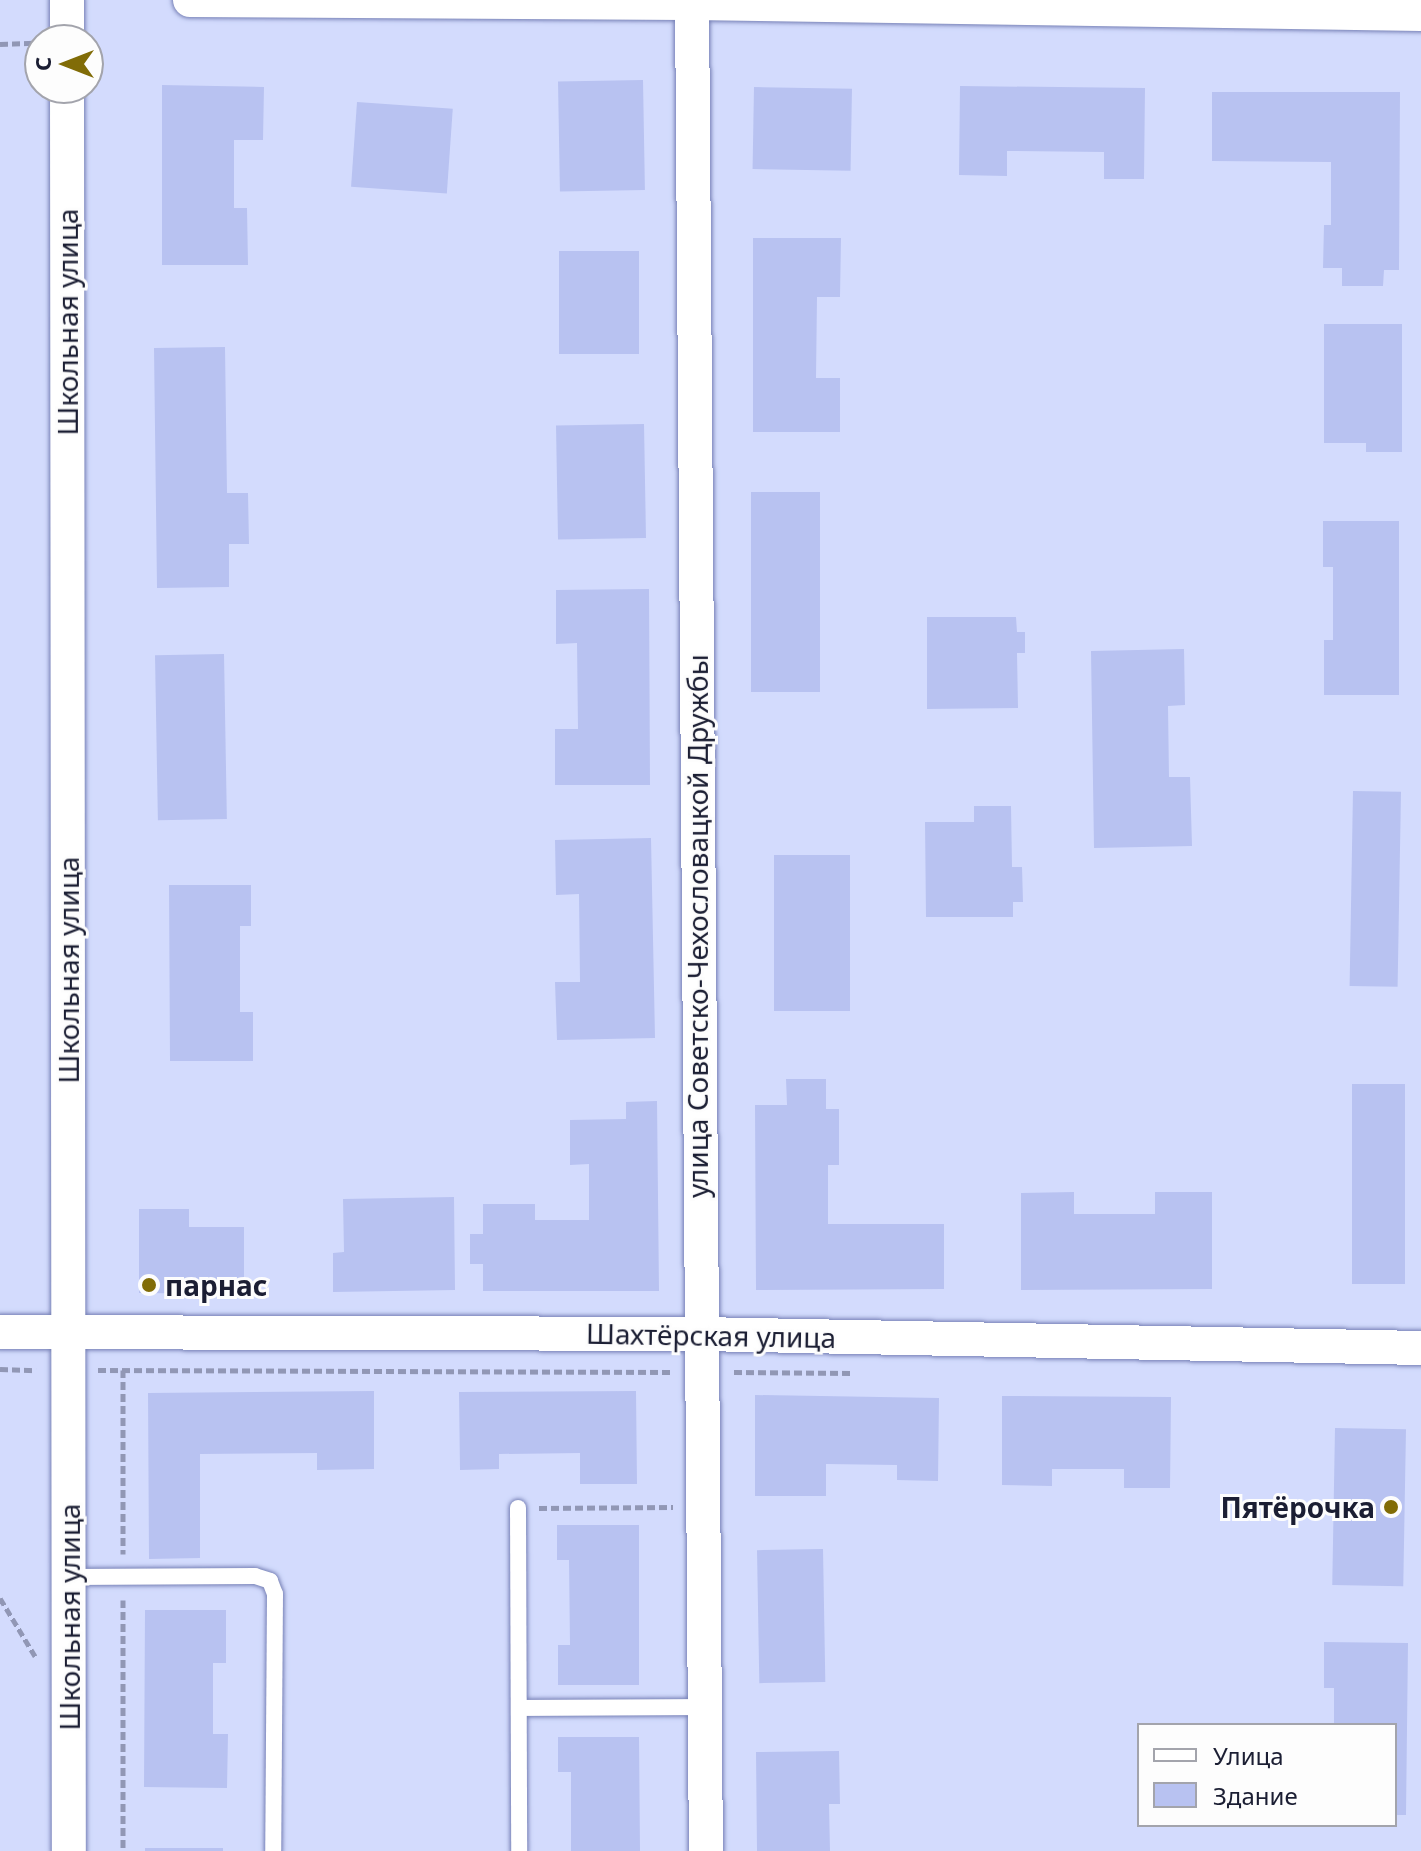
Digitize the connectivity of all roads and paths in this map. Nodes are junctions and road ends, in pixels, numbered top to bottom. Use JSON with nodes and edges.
{"nodes":[{"id":1,"x":67,"y":0,"type":"edge"},
{"id":2,"x":190,"y":0,"type":"edge"},
{"id":3,"x":692,"y":1,"type":"edge"},
{"id":4,"x":1421,"y":14,"type":"edge"},
{"id":5,"x":67,"y":24,"type":"edge"},
{"id":6,"x":24,"y":43,"type":"edge"},
{"id":7,"x":0,"y":44,"type":"edge"},
{"id":8,"x":67,"y":104,"type":"edge"},
{"id":9,"x":0,"y":1332,"type":"edge"},
{"id":10,"x":68,"y":1334,"type":"junction"},
{"id":11,"x":700,"y":1334,"type":"junction"},
{"id":12,"x":1421,"y":1348,"type":"edge"},
{"id":13,"x":123,"y":1370,"type":"dead end"},
{"id":14,"x":702,"y":1507,"type":"junction"},
{"id":15,"x":518,"y":1508,"type":"joint"},
{"id":16,"x":123,"y":1576,"type":"junction"},
{"id":17,"x":69,"y":1577,"type":"junction"},
{"id":18,"x":704,"y":1707,"type":"junction"},
{"id":19,"x":519,"y":1708,"type":"junction"},
{"id":20,"x":69,"y":1851,"type":"edge"},
{"id":21,"x":123,"y":1851,"type":"edge"},
{"id":22,"x":273,"y":1851,"type":"edge"},
{"id":23,"x":519,"y":1851,"type":"edge"},
{"id":24,"x":706,"y":1851,"type":"edge"}],
"edges":[{"from":1,"to":5,"type":"street"},
{"from":2,"to":3,"type":"street"},
{"from":3,"to":4,"type":"street"},
{"from":3,"to":11,"type":"street","name":"улица Советско-Чехословацкой Дружбы"},
{"from":6,"to":7,"type":"path"},
{"from":8,"to":10,"type":"street","name":"Школьная улица"},
{"from":9,"to":10,"type":"street","name":"Шахтёрская улица"},
{"from":10,"to":11,"type":"street","name":"Шахтёрская улица"},
{"from":10,"to":17,"type":"street","name":"Школьная улица"},
{"from":11,"to":12,"type":"street","name":"Шахтёрская улица"},
{"from":11,"to":14,"type":"street","name":"улица Советско-Чехословацкой Дружбы"},
{"from":13,"to":16,"type":"path"},
{"from":14,"to":15,"type":"path"},
{"from":14,"to":18,"type":"street","name":"улица Советско-Чехословацкой Дружбы"},
{"from":15,"to":19,"type":"lane"},
{"from":16,"to":17,"type":"lane"},
{"from":16,"to":21,"type":"path"},
{"from":16,"to":22,"type":"lane"},
{"from":17,"to":20,"type":"street","name":"Школьная улица"},
{"from":18,"to":19,"type":"lane"},
{"from":18,"to":24,"type":"street","name":"улица Советско-Чехословацкой Дружбы"},
{"from":19,"to":23,"type":"lane"}]}
